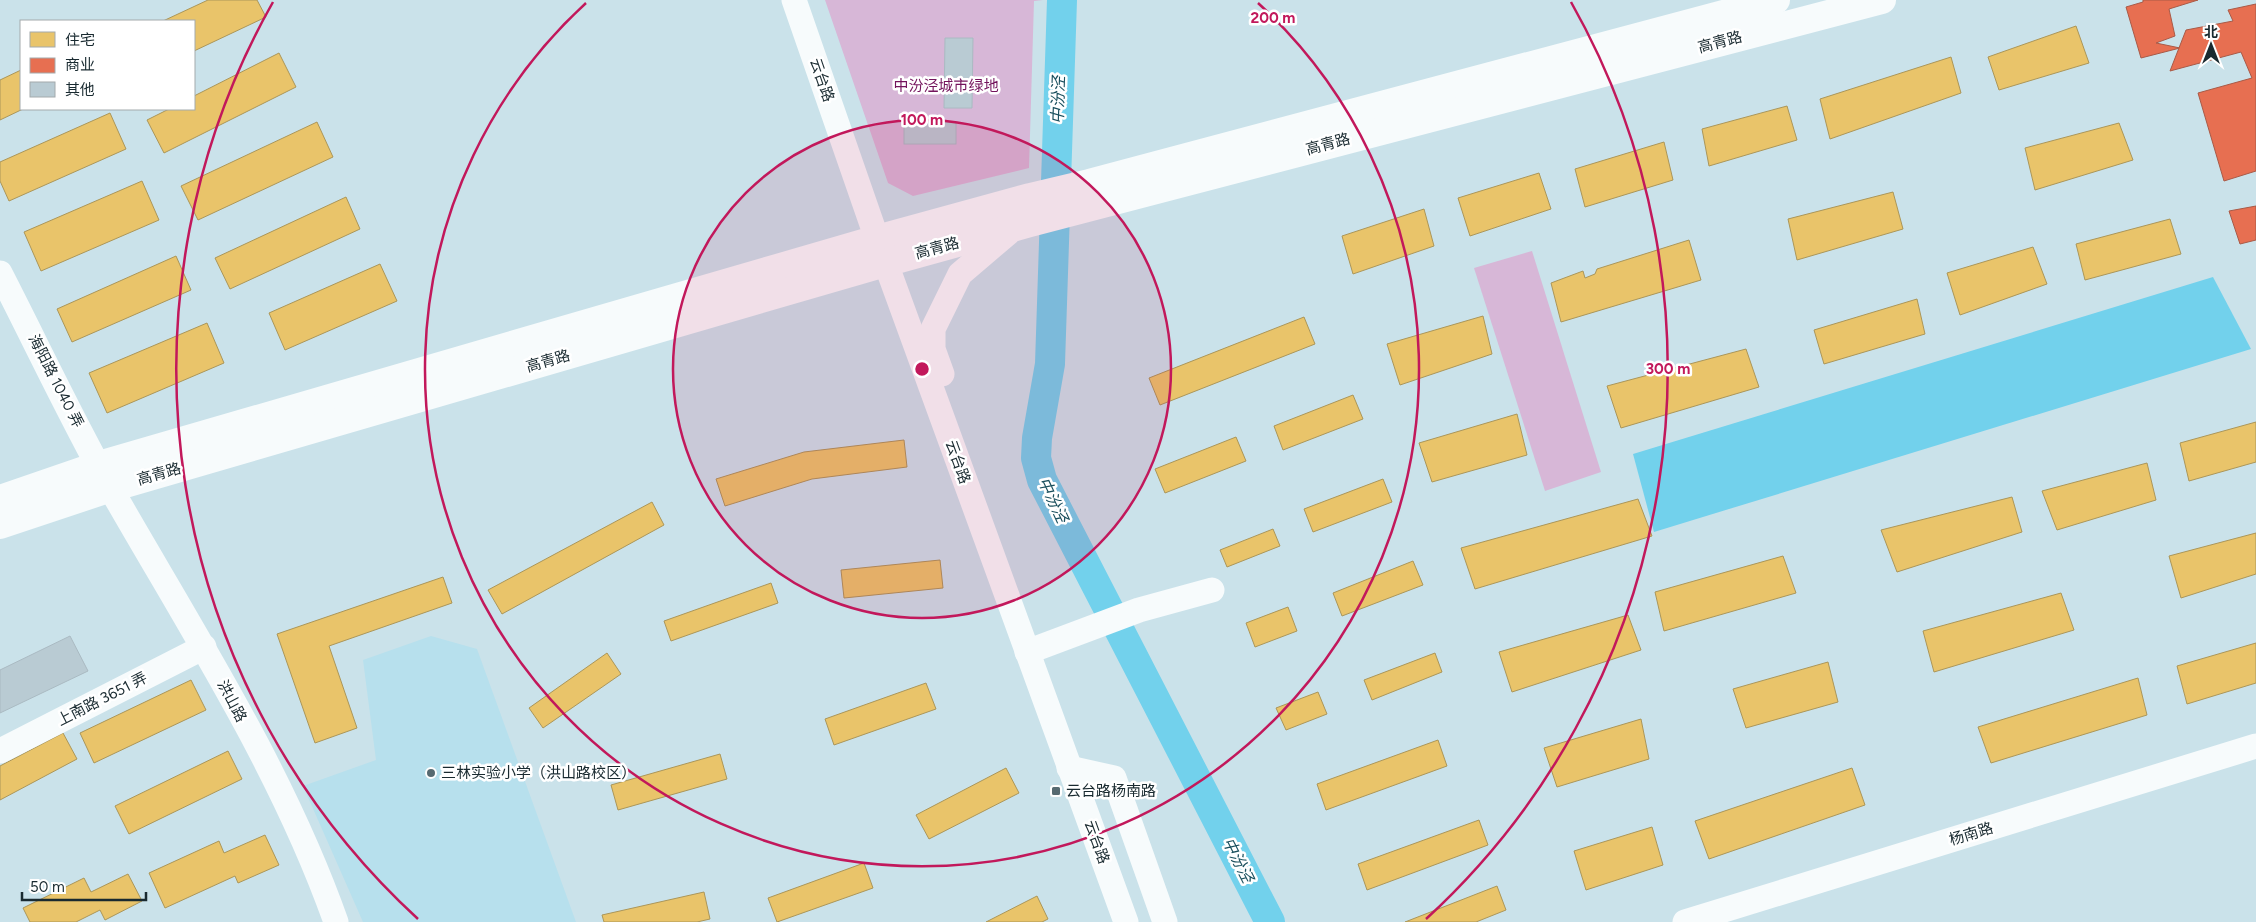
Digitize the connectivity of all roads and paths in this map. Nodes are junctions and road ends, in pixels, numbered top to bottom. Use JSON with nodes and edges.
{"nodes":[{"id":1,"x":794,"y":0,"type":"edge"},
{"id":2,"x":1776,"y":0,"type":"edge"},
{"id":3,"x":1882,"y":0,"type":"edge"},
{"id":4,"x":1091,"y":194,"type":"junction"},
{"id":5,"x":1025,"y":215,"type":"junction"},
{"id":6,"x":881,"y":251,"type":"junction"},
{"id":7,"x":0,"y":273,"type":"edge"},
{"id":8,"x":950,"y":440,"type":"junction"},
{"id":9,"x":99,"y":465,"type":"junction"},
{"id":10,"x":111,"y":488,"type":"junction"},
{"id":11,"x":0,"y":499,"type":"edge"},
{"id":12,"x":0,"y":525,"type":"edge"},
{"id":13,"x":1212,"y":590,"type":"dead end"},
{"id":14,"x":204,"y":647,"type":"junction"},
{"id":15,"x":1027,"y":652,"type":"junction"},
{"id":16,"x":2256,"y":746,"type":"edge"},
{"id":17,"x":0,"y":751,"type":"edge"},
{"id":18,"x":1070,"y":768,"type":"junction"},
{"id":19,"x":336,"y":922,"type":"edge"},
{"id":20,"x":1126,"y":922,"type":"edge"},
{"id":21,"x":1165,"y":922,"type":"edge"},
{"id":22,"x":1685,"y":922,"type":"edge"}],
"edges":[{"from":1,"to":6,"type":"street","name":"云台路"},
{"from":2,"to":4,"type":"main road","name":"高青路"},
{"from":3,"to":4,"type":"main road","name":"高青路"},
{"from":4,"to":5,"type":"main road","name":"高青路"},
{"from":5,"to":6,"type":"main road","name":"高青路"},
{"from":5,"to":8,"type":"street"},
{"from":6,"to":8,"type":"street","name":"云台路"},
{"from":6,"to":9,"type":"main road","name":"高青路"},
{"from":6,"to":10,"type":"main road","name":"高青路"},
{"from":7,"to":9,"type":"street","name":"海阳路 1040 弄"},
{"from":8,"to":15,"type":"street","name":"云台路"},
{"from":9,"to":10,"type":"street","name":"海阳路 1040 弄"},
{"from":9,"to":11,"type":"main road","name":"高青路"},
{"from":10,"to":12,"type":"main road","name":"高青路"},
{"from":10,"to":14,"type":"street","name":"洪山路"},
{"from":13,"to":15,"type":"street"},
{"from":14,"to":17,"type":"street","name":"上南路 3651 弄"},
{"from":14,"to":19,"type":"street","name":"洪山路"},
{"from":15,"to":18,"type":"street","name":"云台路"},
{"from":16,"to":22,"type":"street","name":"杨南路"},
{"from":18,"to":20,"type":"street","name":"云台路"},
{"from":18,"to":21,"type":"street"}]}
